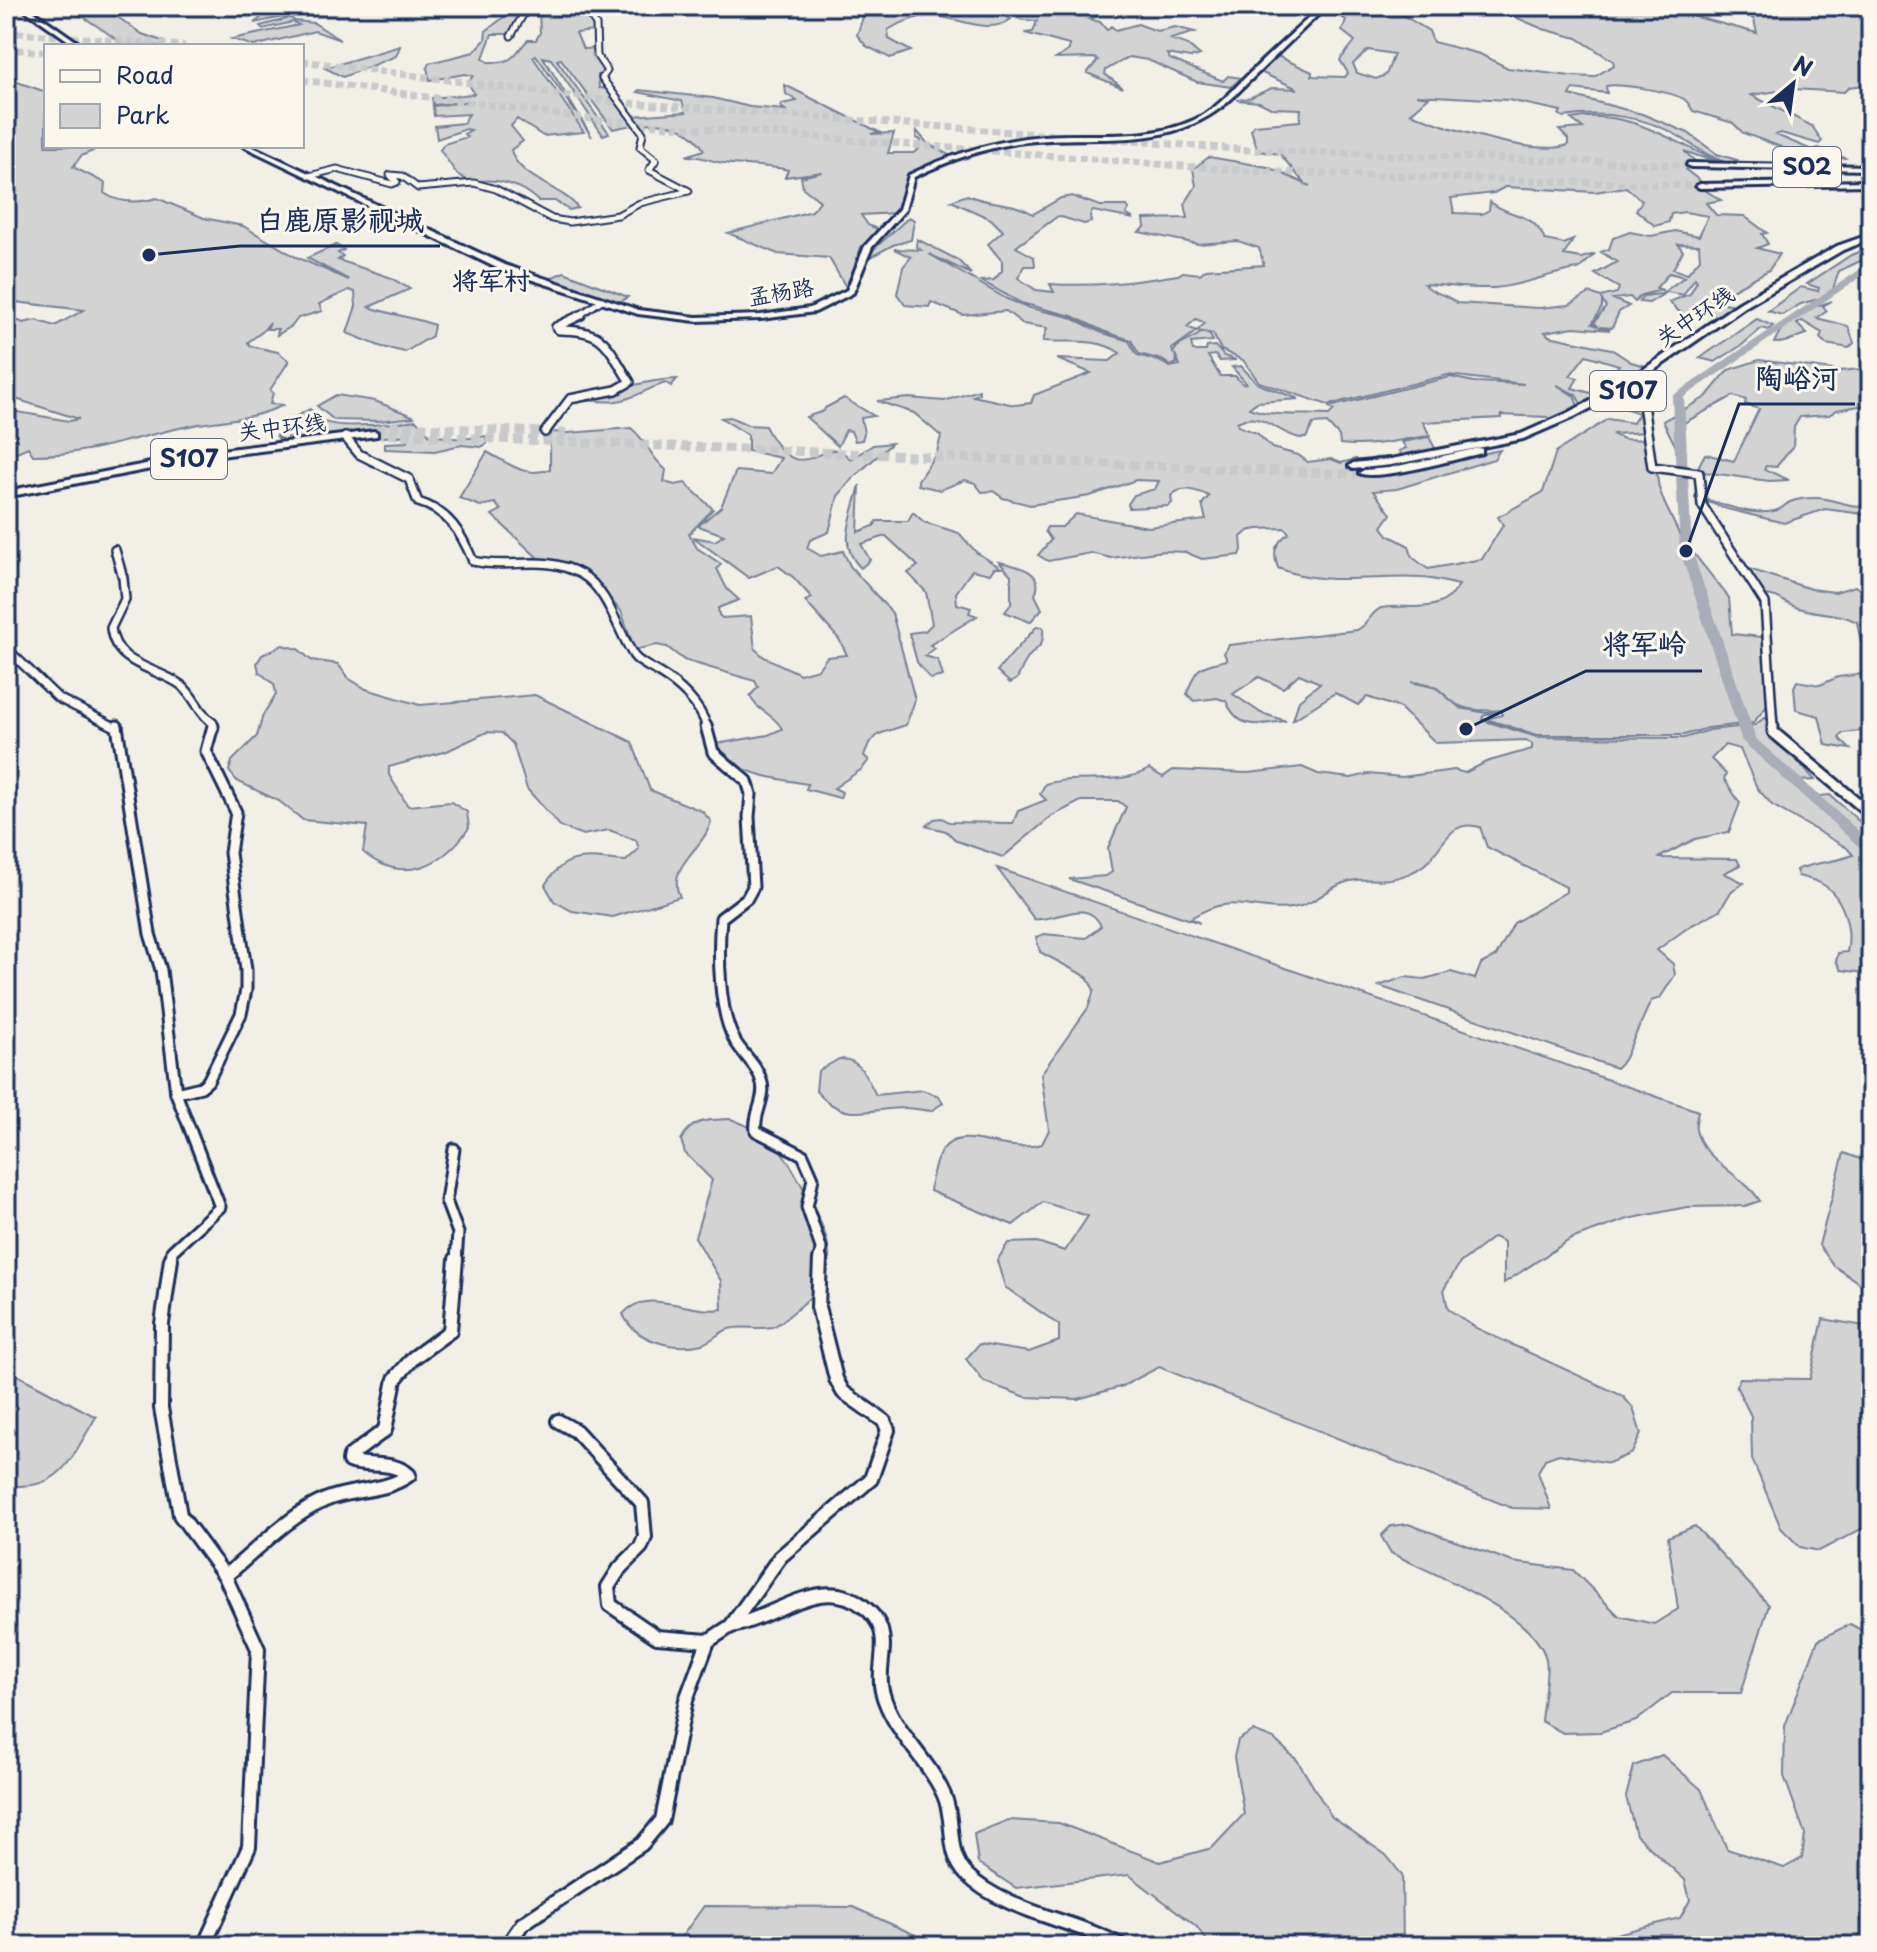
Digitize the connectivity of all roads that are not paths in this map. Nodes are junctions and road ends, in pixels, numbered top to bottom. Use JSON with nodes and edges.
{"nodes":[{"id":1,"x":22,"y":6,"type":"edge"},
{"id":2,"x":528,"y":6,"type":"edge"},
{"id":3,"x":583,"y":6,"type":"edge"},
{"id":4,"x":1324,"y":6,"type":"edge"},
{"id":5,"x":511,"y":36,"type":"dead end"},
{"id":6,"x":77,"y":44,"type":"edge"},
{"id":7,"x":250,"y":148,"type":"edge"},
{"id":8,"x":1691,"y":165,"type":"tunnel mouth"},
{"id":9,"x":1871,"y":168,"type":"edge"},
{"id":10,"x":309,"y":176,"type":"junction"},
{"id":11,"x":1871,"y":183,"type":"edge"},
{"id":12,"x":1700,"y":186,"type":"tunnel mouth"},
{"id":13,"x":1871,"y":238,"type":"edge"},
{"id":14,"x":602,"y":300,"type":"junction"},
{"id":15,"x":1640,"y":383,"type":"junction"},
{"id":16,"x":545,"y":432,"type":"dead end"},
{"id":17,"x":345,"y":437,"type":"junction"},
{"id":18,"x":6,"y":491,"type":"edge"},
{"id":19,"x":115,"y":550,"type":"dead end"},
{"id":20,"x":6,"y":648,"type":"edge"},
{"id":21,"x":1871,"y":814,"type":"edge"},
{"id":22,"x":176,"y":1093,"type":"junction"},
{"id":23,"x":454,"y":1149,"type":"dead end"},
{"id":24,"x":558,"y":1421,"type":"dead end"},
{"id":25,"x":225,"y":1576,"type":"junction"},
{"id":26,"x":731,"y":1626,"type":"junction"},
{"id":27,"x":708,"y":1641,"type":"junction"},
{"id":28,"x":204,"y":1946,"type":"edge"},
{"id":29,"x":507,"y":1946,"type":"edge"},
{"id":30,"x":1122,"y":1946,"type":"edge"}],
"edges":[{"from":1,"to":6,"type":"main road"},
{"from":2,"to":5,"type":"street"},
{"from":3,"to":10,"type":"street"},
{"from":4,"to":14,"type":"main road","name":"孟杨路"},
{"from":7,"to":10,"type":"main road","name":"孟杨路"},
{"from":8,"to":9,"type":"highway","number":"S02"},
{"from":10,"to":14,"type":"main road","name":"孟杨路"},
{"from":11,"to":12,"type":"highway","number":"S02"},
{"from":13,"to":15,"type":"highway","name":"关中环线","number":"S107"},
{"from":13,"to":15,"type":"highway","name":"关中环线","number":"S107"},
{"from":14,"to":16,"type":"street"},
{"from":15,"to":21,"type":"street"},
{"from":17,"to":18,"type":"highway","name":"关中环线","number":"S107"},
{"from":17,"to":18,"type":"highway","name":"关中环线","number":"S107"},
{"from":17,"to":26,"type":"street"},
{"from":19,"to":22,"type":"street"},
{"from":20,"to":22,"type":"street"},
{"from":22,"to":25,"type":"street"},
{"from":23,"to":25,"type":"street"},
{"from":24,"to":27,"type":"street"},
{"from":25,"to":28,"type":"street"},
{"from":26,"to":27,"type":"street"},
{"from":26,"to":30,"type":"street"},
{"from":27,"to":29,"type":"street"}]}
